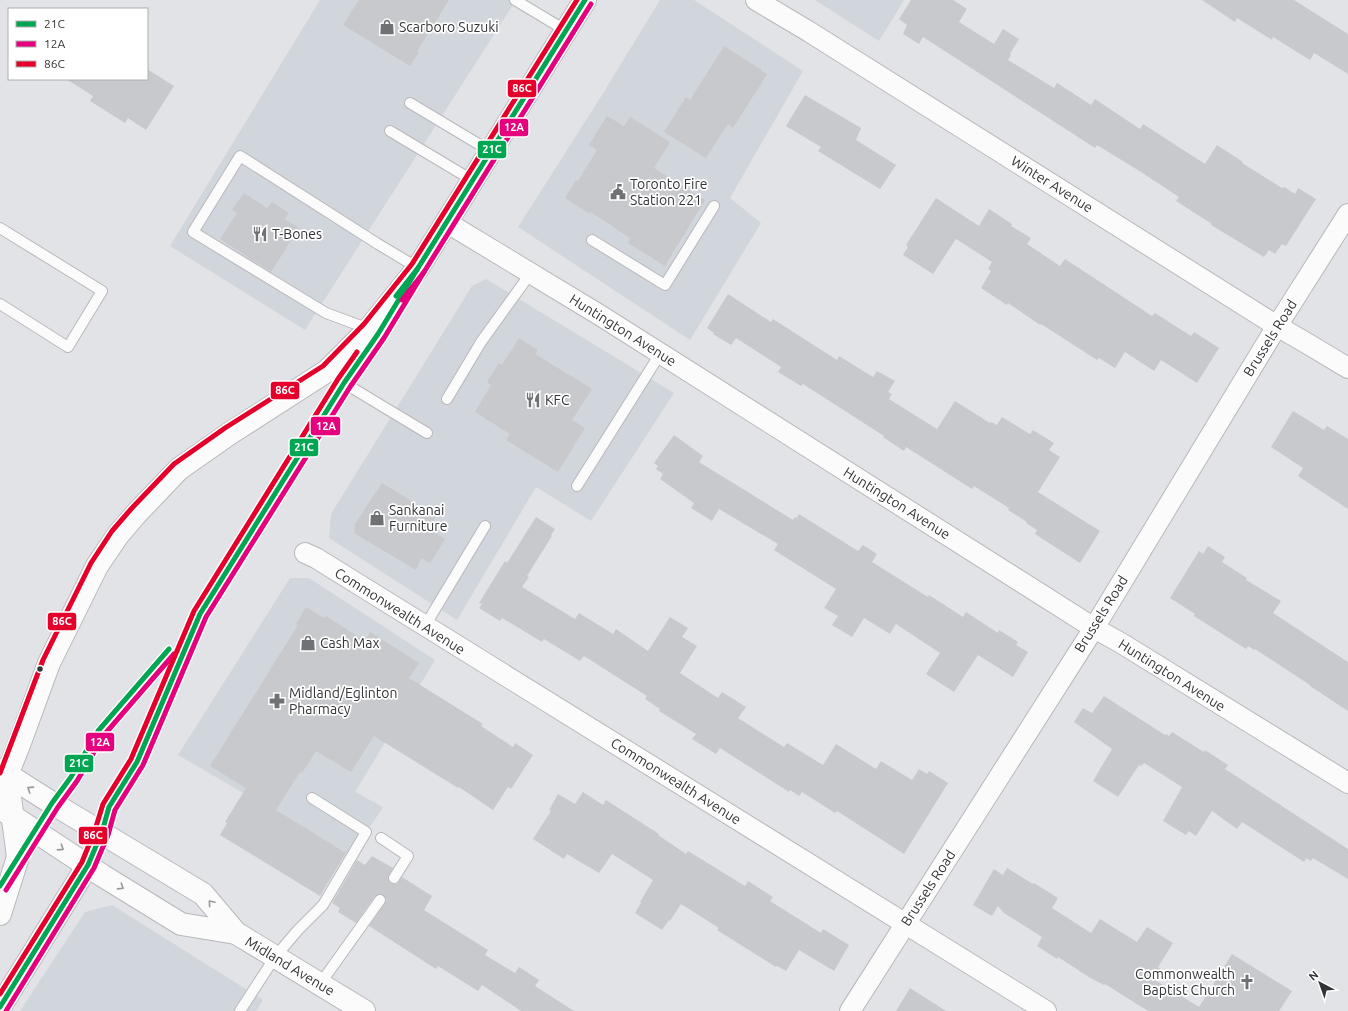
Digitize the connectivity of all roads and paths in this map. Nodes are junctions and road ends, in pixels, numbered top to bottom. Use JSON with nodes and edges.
{"nodes":[{"id":1,"x":515,"y":0,"type":"edge"},
{"id":2,"x":585,"y":0,"type":"edge"},
{"id":3,"x":756,"y":0,"type":"edge"},
{"id":4,"x":565,"y":30,"type":"junction"},
{"id":5,"x":410,"y":103,"type":"dead end"},
{"id":6,"x":390,"y":131,"type":"dead end"},
{"id":7,"x":490,"y":151,"type":"junction"},
{"id":8,"x":472,"y":180,"type":"junction"},
{"id":9,"x":714,"y":206,"type":"dead end"},
{"id":10,"x":1348,"y":214,"type":"edge"},
{"id":11,"x":446,"y":222,"type":"junction"},
{"id":12,"x":0,"y":228,"type":"edge"},
{"id":13,"x":592,"y":240,"type":"dead end"},
{"id":14,"x":418,"y":268,"type":"junction"},
{"id":15,"x":530,"y":274,"type":"junction"},
{"id":16,"x":0,"y":304,"type":"edge"},
{"id":17,"x":1277,"y":326,"type":"junction"},
{"id":18,"x":369,"y":329,"type":"junction"},
{"id":19,"x":660,"y":354,"type":"junction"},
{"id":20,"x":1348,"y":368,"type":"edge"},
{"id":21,"x":327,"y":370,"type":"junction"},
{"id":22,"x":447,"y":398,"type":"dead end"},
{"id":23,"x":427,"y":433,"type":"dead end"},
{"id":24,"x":577,"y":486,"type":"dead end"},
{"id":25,"x":485,"y":526,"type":"dead end"},
{"id":26,"x":305,"y":553,"type":"dead end"},
{"id":27,"x":425,"y":626,"type":"junction"},
{"id":28,"x":1094,"y":628,"type":"junction"},
{"id":29,"x":2,"y":778,"type":"edge"},
{"id":30,"x":1348,"y":783,"type":"edge"},
{"id":31,"x":312,"y":798,"type":"dead end"},
{"id":32,"x":7,"y":812,"type":"edge"},
{"id":33,"x":381,"y":838,"type":"dead end"},
{"id":34,"x":88,"y":865,"type":"junction"},
{"id":35,"x":394,"y":878,"type":"dead end"},
{"id":36,"x":380,"y":900,"type":"dead end"},
{"id":37,"x":0,"y":914,"type":"edge"},
{"id":38,"x":904,"y":924,"type":"junction"},
{"id":39,"x":236,"y":933,"type":"junction"},
{"id":40,"x":275,"y":957,"type":"junction"},
{"id":41,"x":320,"y":984,"type":"junction"},
{"id":42,"x":0,"y":1007,"type":"edge"},
{"id":43,"x":240,"y":1011,"type":"edge"},
{"id":44,"x":364,"y":1011,"type":"edge"},
{"id":45,"x":850,"y":1011,"type":"edge"},
{"id":46,"x":1046,"y":1011,"type":"edge"}],
"edges":[{"from":1,"to":4,"type":"lane"},
{"from":2,"to":4,"type":"main road"},
{"from":3,"to":17,"type":"street","name":"Winter Avenue"},
{"from":4,"to":7,"type":"main road"},
{"from":5,"to":7,"type":"lane"},
{"from":6,"to":8,"type":"lane"},
{"from":7,"to":8,"type":"main road"},
{"from":8,"to":11,"type":"main road"},
{"from":9,"to":13,"type":"lane"},
{"from":10,"to":17,"type":"street","name":"Brussels Road"},
{"from":11,"to":14,"type":"main road"},
{"from":11,"to":15,"type":"street","name":"Huntington Avenue"},
{"from":12,"to":16,"type":"lane"},
{"from":14,"to":18,"type":"main road"},
{"from":14,"to":18,"type":"lane"},
{"from":15,"to":19,"type":"street","name":"Huntington Avenue"},
{"from":15,"to":22,"type":"lane"},
{"from":17,"to":20,"type":"street","name":"Winter Avenue"},
{"from":17,"to":28,"type":"street","name":"Brussels Road"},
{"from":18,"to":21,"type":"main road"},
{"from":19,"to":24,"type":"lane"},
{"from":19,"to":28,"type":"street","name":"Huntington Avenue"},
{"from":21,"to":23,"type":"lane"},
{"from":21,"to":29,"type":"main road"},
{"from":25,"to":27,"type":"lane"},
{"from":26,"to":27,"type":"street","name":"Commonwealth Avenue"},
{"from":27,"to":38,"type":"street","name":"Commonwealth Avenue"},
{"from":28,"to":30,"type":"street","name":"Huntington Avenue"},
{"from":28,"to":38,"type":"street","name":"Brussels Road"},
{"from":29,"to":32,"type":"main road"},
{"from":39,"to":29,"type":"main road","name":"Midland Avenue","one_way":true},
{"from":31,"to":40,"type":"lane"},
{"from":32,"to":34,"type":"main road","name":"Midland Avenue","one_way":true},
{"from":32,"to":37,"type":"main road"},
{"from":33,"to":35,"type":"lane"},
{"from":34,"to":39,"type":"main road","name":"Midland Avenue","one_way":true},
{"from":34,"to":42,"type":"main road"},
{"from":36,"to":41,"type":"lane"},
{"from":38,"to":45,"type":"street","name":"Brussels Road"},
{"from":38,"to":46,"type":"street","name":"Commonwealth Avenue"},
{"from":39,"to":40,"type":"main road","name":"Midland Avenue"},
{"from":40,"to":41,"type":"main road","name":"Midland Avenue"},
{"from":40,"to":43,"type":"lane"},
{"from":41,"to":44,"type":"main road","name":"Midland Avenue"}]}
